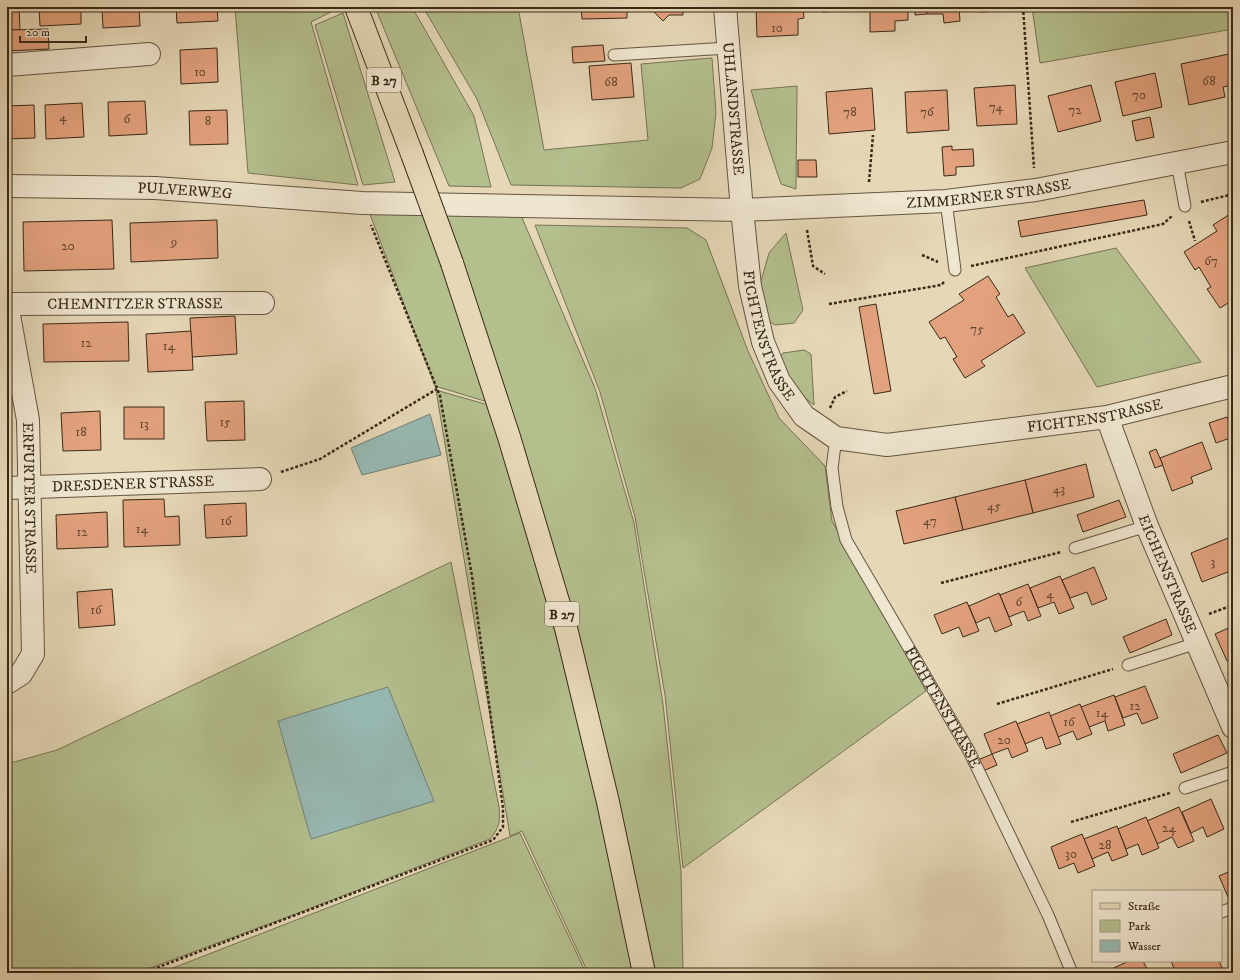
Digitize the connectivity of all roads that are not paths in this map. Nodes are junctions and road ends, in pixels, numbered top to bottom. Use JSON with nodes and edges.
{"nodes":[{"id":1,"x":356,"y":7,"type":"edge"},
{"id":2,"x":725,"y":7,"type":"edge"},
{"id":3,"x":728,"y":48,"type":"junction"},
{"id":4,"x":148,"y":54,"type":"dead end"},
{"id":5,"x":614,"y":55,"type":"dead end"},
{"id":6,"x":7,"y":65,"type":"edge"},
{"id":7,"x":1233,"y":152,"type":"edge"},
{"id":8,"x":1177,"y":163,"type":"junction"},
{"id":9,"x":7,"y":186,"type":"edge"},
{"id":10,"x":946,"y":201,"type":"junction"},
{"id":11,"x":1185,"y":206,"type":"road end"},
{"id":12,"x":742,"y":210,"type":"junction"},
{"id":13,"x":955,"y":270,"type":"road end"},
{"id":14,"x":263,"y":303,"type":"dead end"},
{"id":15,"x":7,"y":304,"type":"edge"},
{"id":16,"x":1233,"y":386,"type":"edge"},
{"id":17,"x":1107,"y":418,"type":"junction"},
{"id":18,"x":836,"y":438,"type":"junction"},
{"id":19,"x":260,"y":479,"type":"road end"},
{"id":20,"x":30,"y":487,"type":"junction"},
{"id":21,"x":7,"y":488,"type":"edge"},
{"id":22,"x":1148,"y":526,"type":"junction"},
{"id":23,"x":1075,"y":548,"type":"road end"},
{"id":24,"x":1197,"y":643,"type":"junction"},
{"id":25,"x":1128,"y":665,"type":"road end"},
{"id":26,"x":7,"y":683,"type":"edge"},
{"id":27,"x":1233,"y":727,"type":"edge"},
{"id":28,"x":1233,"y":772,"type":"edge"},
{"id":29,"x":1185,"y":788,"type":"road end"},
{"id":30,"x":1233,"y":908,"type":"edge"},
{"id":31,"x":1222,"y":912,"type":"edge"},
{"id":32,"x":644,"y":973,"type":"edge"},
{"id":33,"x":1072,"y":973,"type":"edge"}],
"edges":[{"from":1,"to":32,"type":"main road","number":"B 27","bridge":true},
{"from":2,"to":3,"type":"street","name":"UHLANDSTRASSE"},
{"from":3,"to":5,"type":"lane"},
{"from":3,"to":12,"type":"street","name":"UHLANDSTRASSE"},
{"from":4,"to":6,"type":"street"},
{"from":7,"to":8,"type":"street","name":"ZIMMERNER STRASSE"},
{"from":8,"to":10,"type":"street","name":"ZIMMERNER STRASSE"},
{"from":8,"to":11,"type":"lane"},
{"from":9,"to":12,"type":"street","name":"PULVERWEG"},
{"from":10,"to":12,"type":"street","name":"ZIMMERNER STRASSE"},
{"from":10,"to":13,"type":"lane"},
{"from":12,"to":18,"type":"street","name":"FICHTENSTRASSE"},
{"from":14,"to":15,"type":"street","name":"CHEMNITZER STRASSE"},
{"from":15,"to":20,"type":"street","name":"ERFURTER STRASSE"},
{"from":16,"to":17,"type":"street","name":"FICHTENSTRASSE"},
{"from":17,"to":18,"type":"street","name":"FICHTENSTRASSE"},
{"from":17,"to":22,"type":"street","name":"EICHENSTRASSE"},
{"from":18,"to":33,"type":"lane","name":"FICHTENSTRASSE"},
{"from":19,"to":20,"type":"street","name":"DRESDENER STRASSE"},
{"from":20,"to":21,"type":"street","name":"DRESDENER STRASSE"},
{"from":20,"to":26,"type":"street","name":"ERFURTER STRASSE"},
{"from":22,"to":23,"type":"lane"},
{"from":22,"to":24,"type":"street","name":"EICHENSTRASSE"},
{"from":24,"to":25,"type":"lane"},
{"from":24,"to":27,"type":"street","name":"EICHENSTRASSE"},
{"from":28,"to":29,"type":"lane"},
{"from":30,"to":31,"type":"lane"}]}
